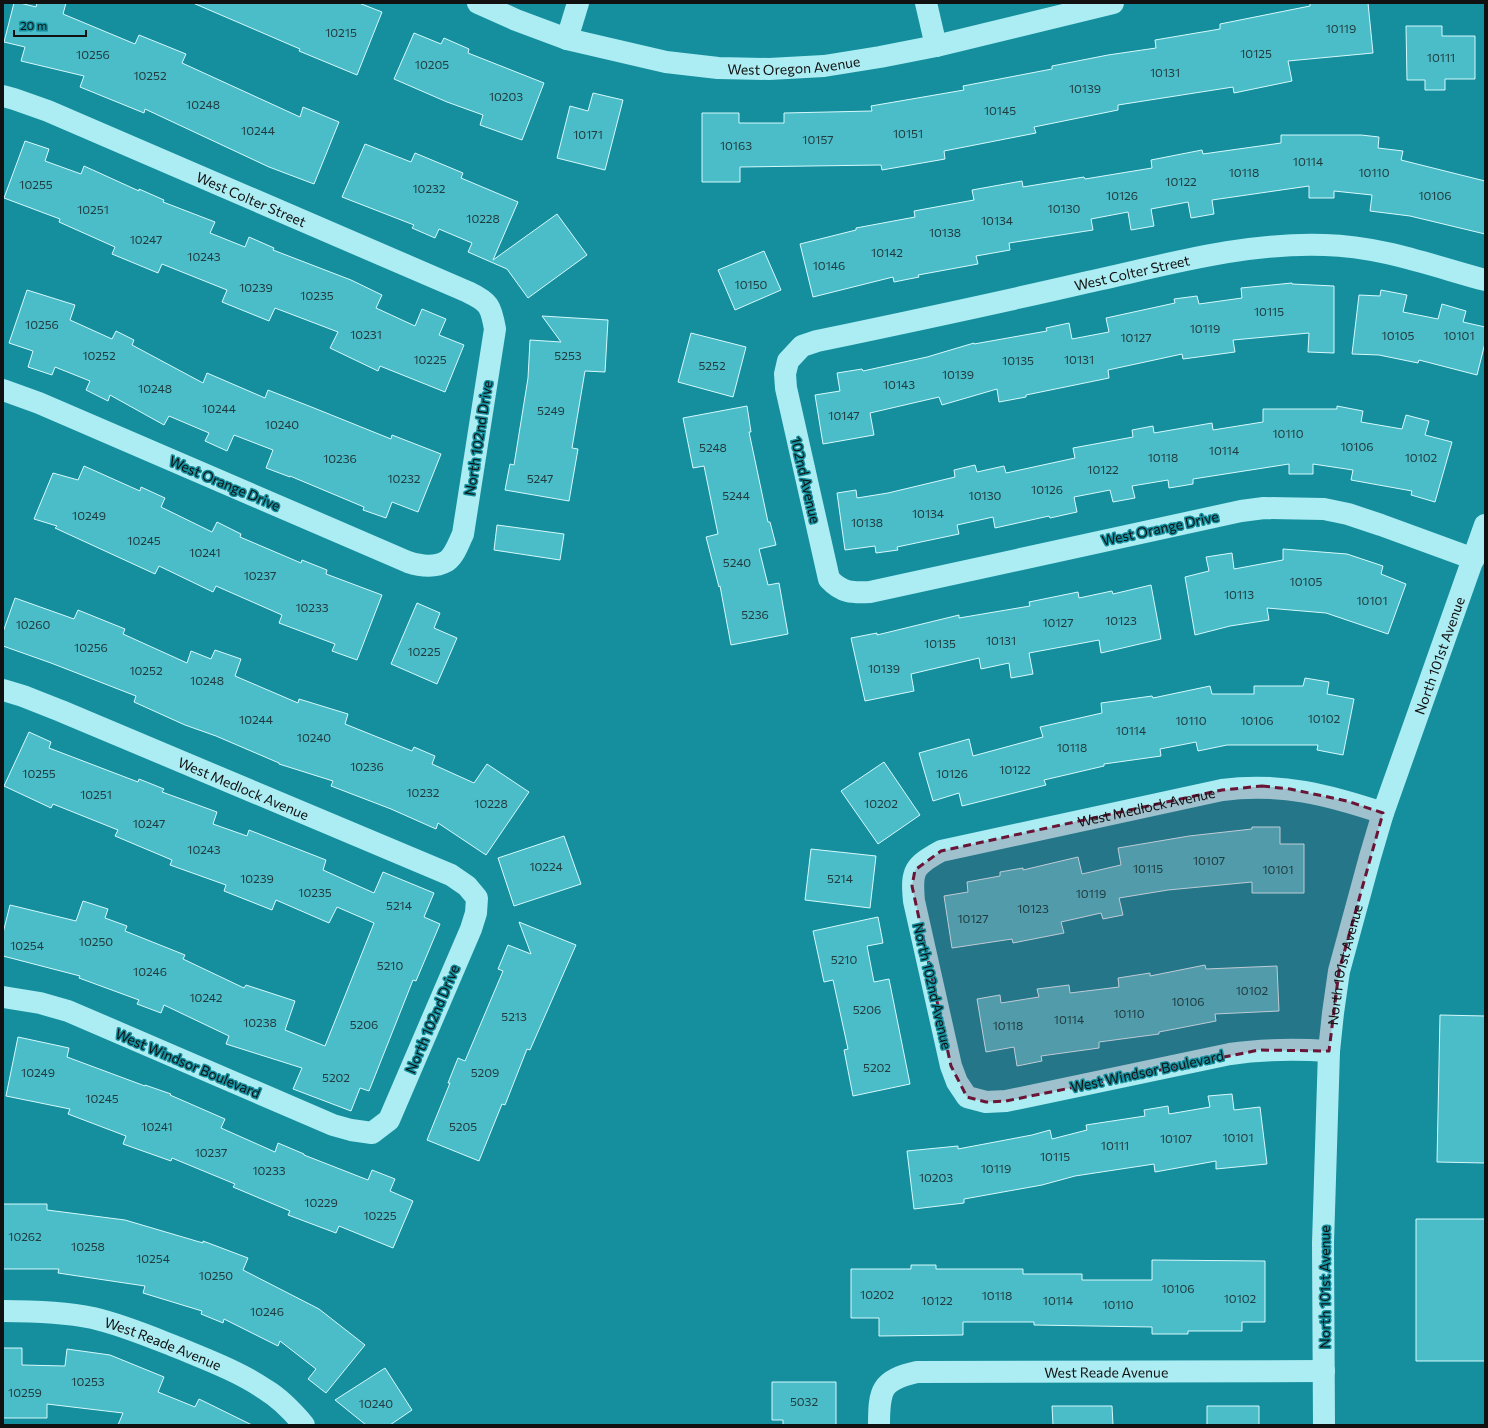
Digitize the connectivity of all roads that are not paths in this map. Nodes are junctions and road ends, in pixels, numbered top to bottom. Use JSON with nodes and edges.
{"nodes":[{"id":1,"x":478,"y":3,"type":"edge"},
{"id":2,"x":578,"y":3,"type":"edge"},
{"id":3,"x":926,"y":3,"type":"edge"},
{"id":4,"x":1113,"y":3,"type":"edge"},
{"id":5,"x":567,"y":39,"type":"junction"},
{"id":6,"x":936,"y":46,"type":"junction"},
{"id":7,"x":3,"y":96,"type":"edge"},
{"id":8,"x":1485,"y":280,"type":"edge"},
{"id":9,"x":492,"y":313,"type":"joint"},
{"id":10,"x":788,"y":361,"type":"joint"},
{"id":11,"x":3,"y":390,"type":"edge"},
{"id":12,"x":1485,"y":525,"type":"edge"},
{"id":13,"x":1474,"y":559,"type":"junction"},
{"id":14,"x":448,"y":560,"type":"joint"},
{"id":15,"x":843,"y":591,"type":"joint"},
{"id":16,"x":3,"y":690,"type":"edge"},
{"id":17,"x":1384,"y":813,"type":"junction"},
{"id":18,"x":915,"y":870,"type":"joint"},
{"id":19,"x":477,"y":898,"type":"joint"},
{"id":20,"x":3,"y":997,"type":"edge"},
{"id":21,"x":1329,"y":1051,"type":"junction"},
{"id":22,"x":967,"y":1097,"type":"joint"},
{"id":23,"x":372,"y":1133,"type":"joint"},
{"id":24,"x":3,"y":1311,"type":"edge"},
{"id":25,"x":1324,"y":1371,"type":"junction"},
{"id":26,"x":304,"y":1425,"type":"edge"},
{"id":27,"x":879,"y":1425,"type":"edge"},
{"id":28,"x":1324,"y":1425,"type":"edge"}],
"edges":[{"from":1,"to":5,"type":"street","name":"West Oregon Avenue"},
{"from":2,"to":5,"type":"street"},
{"from":3,"to":6,"type":"street"},
{"from":4,"to":6,"type":"street","name":"West Oregon Avenue"},
{"from":5,"to":6,"type":"street","name":"West Oregon Avenue"},
{"from":7,"to":9,"type":"street","name":"West Colter Street"},
{"from":8,"to":10,"type":"street","name":"West Colter Street"},
{"from":9,"to":14,"type":"street","name":"North 102nd Drive"},
{"from":10,"to":15,"type":"street","name":"102nd Avenue"},
{"from":11,"to":14,"type":"street","name":"West Orange Drive"},
{"from":12,"to":13,"type":"street","name":"North 101st Avenue"},
{"from":13,"to":15,"type":"street","name":"West Orange Drive"},
{"from":13,"to":17,"type":"street","name":"North 101st Avenue"},
{"from":16,"to":19,"type":"street","name":"West Medlock Avenue"},
{"from":17,"to":18,"type":"street","name":"West Medlock Avenue"},
{"from":17,"to":21,"type":"street","name":"North 101st Avenue"},
{"from":18,"to":22,"type":"street","name":"North 102nd Avenue"},
{"from":19,"to":23,"type":"street","name":"North 102nd Drive"},
{"from":20,"to":23,"type":"street","name":"West Windsor Boulevard"},
{"from":21,"to":22,"type":"street","name":"West Windsor Boulevard"},
{"from":21,"to":25,"type":"street","name":"North 101st Avenue"},
{"from":24,"to":26,"type":"street","name":"West Reade Avenue"},
{"from":25,"to":27,"type":"street","name":"West Reade Avenue"},
{"from":25,"to":28,"type":"street","name":"North 101st Avenue"}]}
